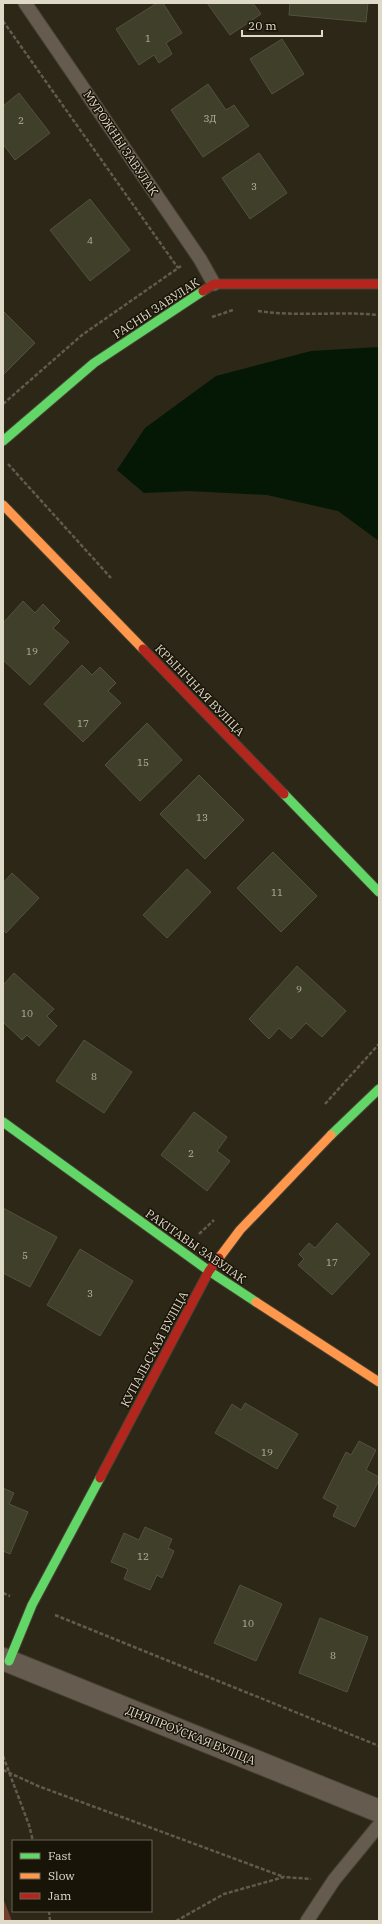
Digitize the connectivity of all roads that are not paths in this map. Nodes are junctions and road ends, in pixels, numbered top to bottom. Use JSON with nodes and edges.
{"nodes":[{"id":1,"x":25,"y":3,"type":"edge"},
{"id":2,"x":214,"y":284,"type":"junction"},
{"id":3,"x":379,"y":284,"type":"edge"},
{"id":4,"x":3,"y":441,"type":"edge"},
{"id":5,"x":3,"y":505,"type":"edge"},
{"id":6,"x":379,"y":892,"type":"edge"},
{"id":7,"x":379,"y":1089,"type":"edge"},
{"id":8,"x":3,"y":1122,"type":"edge"},
{"id":9,"x":209,"y":1272,"type":"junction"},
{"id":10,"x":379,"y":1382,"type":"edge"},
{"id":11,"x":6,"y":1660,"type":"edge"},
{"id":12,"x":379,"y":1811,"type":"edge"},
{"id":13,"x":379,"y":1825,"type":"edge"},
{"id":14,"x":307,"y":1921,"type":"edge"}],
"edges":[{"from":1,"to":2,"type":"lane","name":"МУРОЖНЫ ЗАВУЛАК"},
{"from":2,"to":3,"type":"street","name":"РАСНЫ ЗАВУЛАК"},
{"from":2,"to":4,"type":"street","name":"РАСНЫ ЗАВУЛАК"},
{"from":5,"to":6,"type":"street","name":"КРЫНІЧНАЯ ВУЛІЦА"},
{"from":7,"to":9,"type":"street","name":"КУПАЛЬСКАЯ ВУЛІЦА"},
{"from":8,"to":9,"type":"street","name":"РАКІТАВЫ ЗАВУЛАК"},
{"from":9,"to":10,"type":"street","name":"РАКІТАВЫ ЗАВУЛАК"},
{"from":9,"to":11,"type":"street","name":"КУПАЛЬСКАЯ ВУЛІЦА"},
{"from":11,"to":12,"type":"street","name":"ДНЯПРОЎСКАЯ ВУЛІЦА"},
{"from":13,"to":14,"type":"lane"}]}
